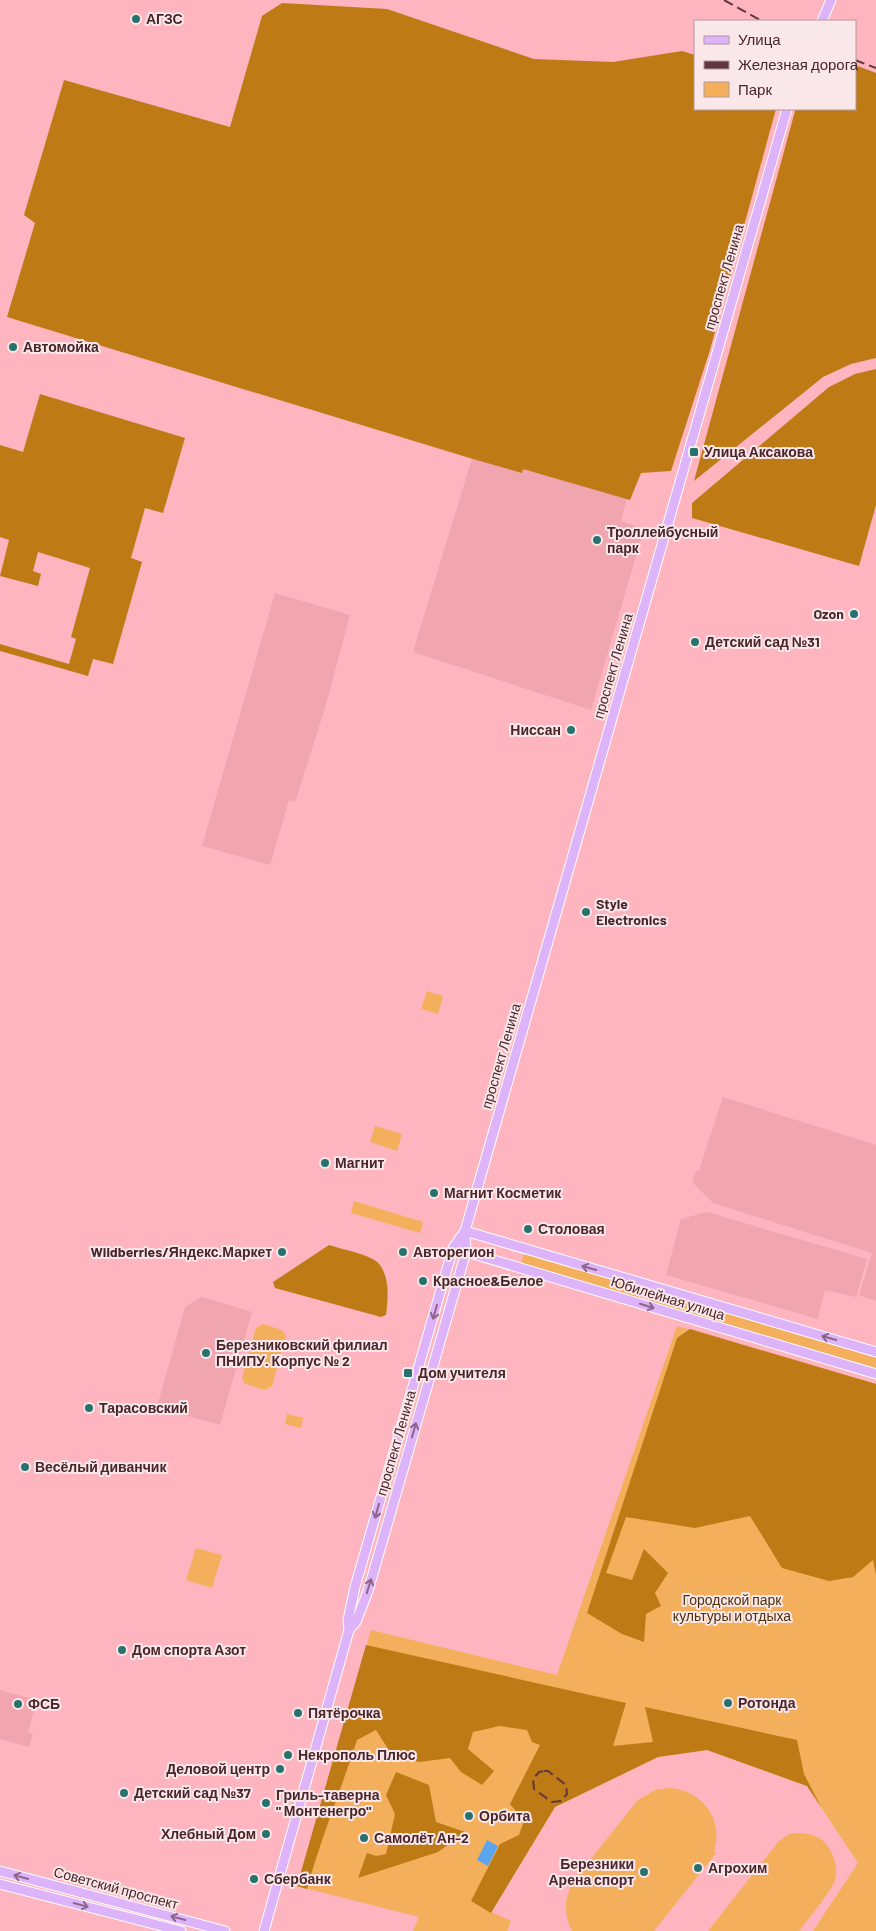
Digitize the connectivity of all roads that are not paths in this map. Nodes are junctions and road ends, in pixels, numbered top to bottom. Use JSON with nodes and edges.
{"nodes":[{"id":1,"x":831,"y":0,"type":"edge"},
{"id":2,"x":822,"y":20,"type":"edge"},
{"id":3,"x":787,"y":110,"type":"edge"},
{"id":4,"x":465,"y":1231,"type":"junction"},
{"id":5,"x":453,"y":1248,"type":"junction"},
{"id":6,"x":466,"y":1252,"type":"junction"},
{"id":7,"x":876,"y":1352,"type":"edge"},
{"id":8,"x":876,"y":1374,"type":"edge"},
{"id":9,"x":349,"y":1630,"type":"junction"},
{"id":10,"x":0,"y":1871,"type":"edge"},
{"id":11,"x":0,"y":1884,"type":"edge"},
{"id":12,"x":264,"y":1930,"type":"edge"},
{"id":13,"x":181,"y":1931,"type":"edge"},
{"id":14,"x":225,"y":1931,"type":"edge"}],
"edges":[{"from":1,"to":2,"type":"main road"},
{"from":3,"to":4,"type":"main road","name":"проспект Ленина"},
{"from":4,"to":5,"type":"main road","name":"проспект Ленина"},
{"from":4,"to":6,"type":"main road","name":"проспект Ленина"},
{"from":7,"to":4,"type":"main road","name":"Юбилейная улица","one_way":true},
{"from":5,"to":6,"type":"main road","name":"Юбилейная улица"},
{"from":5,"to":9,"type":"main road","name":"проспект Ленина","one_way":true},
{"from":6,"to":8,"type":"main road","name":"Юбилейная улица","one_way":true},
{"from":9,"to":6,"type":"main road","name":"проспект Ленина","one_way":true},
{"from":9,"to":12,"type":"main road","name":"проспект Ленина"},
{"from":14,"to":10,"type":"main road","name":"Советский проспект","one_way":true},
{"from":11,"to":13,"type":"main road","name":"Советский проспект","one_way":true}]}
